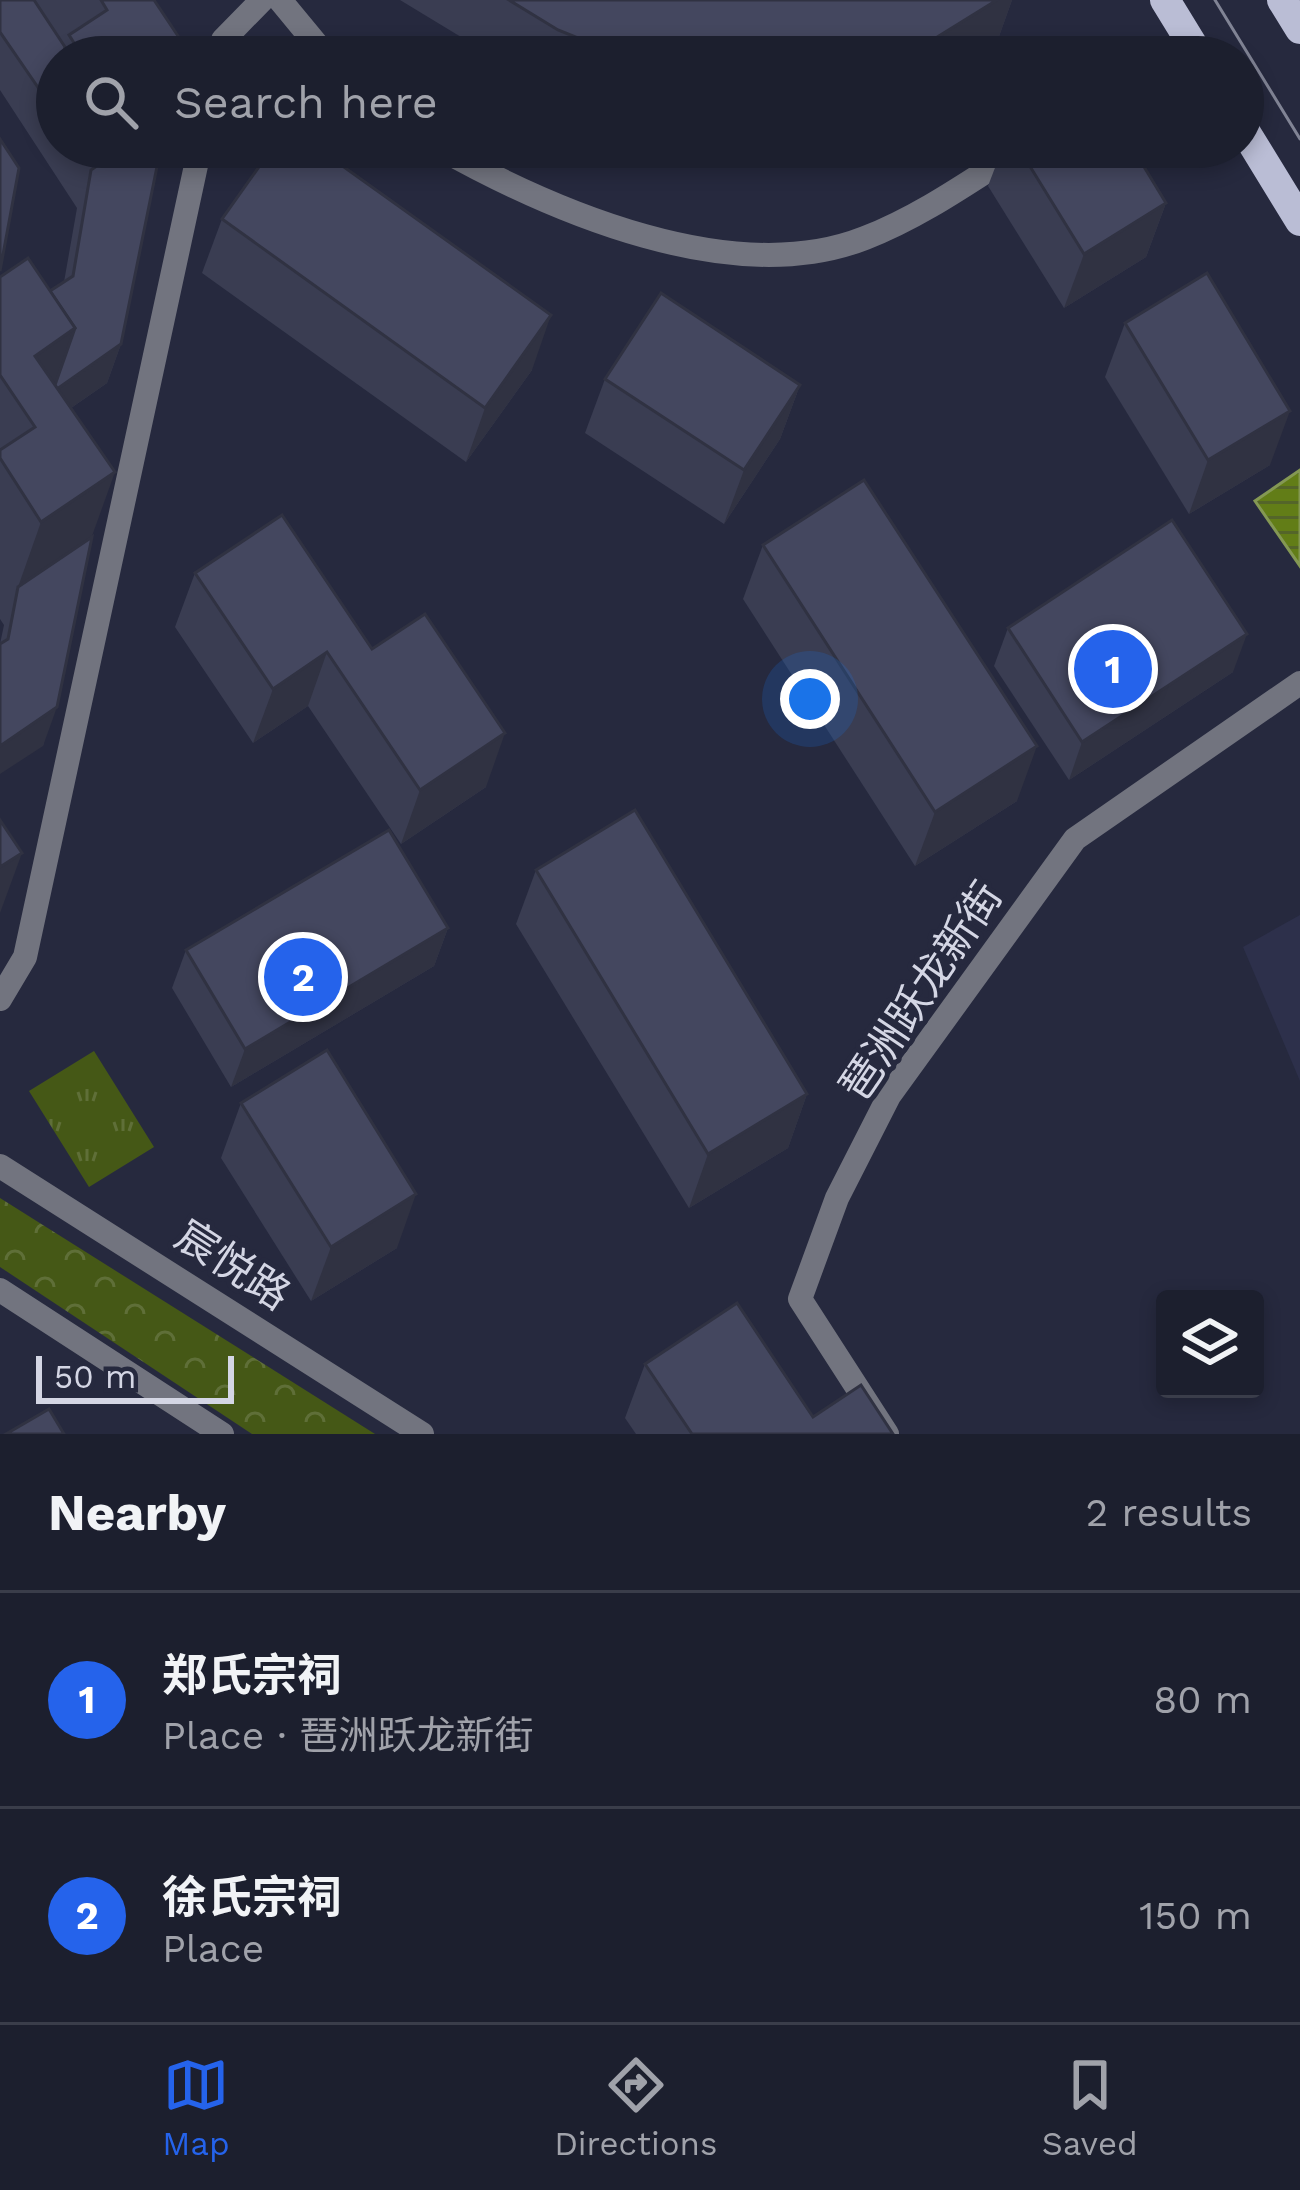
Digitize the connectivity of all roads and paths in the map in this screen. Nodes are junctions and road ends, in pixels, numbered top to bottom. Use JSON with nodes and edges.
{"nodes":[{"id":1,"x":262,"y":0,"type":"edge"},
{"id":2,"x":280,"y":0,"type":"edge"},
{"id":3,"x":1165,"y":0,"type":"edge"},
{"id":4,"x":1282,"y":0,"type":"edge"},
{"id":5,"x":1300,"y":29,"type":"edge"},
{"id":6,"x":227,"y":36,"type":"edge"},
{"id":7,"x":310,"y":36,"type":"edge"},
{"id":8,"x":1179,"y":36,"type":"edge"},
{"id":9,"x":1264,"y":162,"type":"edge"},
{"id":10,"x":195,"y":168,"type":"edge"},
{"id":11,"x":479,"y":168,"type":"edge"},
{"id":12,"x":987,"y":168,"type":"edge"},
{"id":13,"x":1300,"y":221,"type":"edge"},
{"id":14,"x":1300,"y":683,"type":"edge"},
{"id":15,"x":0,"y":999,"type":"edge"},
{"id":16,"x":0,"y":1166,"type":"edge"},
{"id":17,"x":0,"y":1290,"type":"edge"},
{"id":18,"x":222,"y":1434,"type":"edge"},
{"id":19,"x":422,"y":1434,"type":"edge"},
{"id":20,"x":887,"y":1434,"type":"edge"}],
"edges":[{"from":1,"to":6,"type":"street"},
{"from":2,"to":7,"type":"street"},
{"from":3,"to":8,"type":"main road"},
{"from":4,"to":5,"type":"main road"},
{"from":9,"to":13,"type":"main road"},
{"from":10,"to":15,"type":"street"},
{"from":11,"to":12,"type":"street"},
{"from":14,"to":20,"type":"street","name":"琶洲跃龙新街"},
{"from":16,"to":19,"type":"street","name":"宸悦路"},
{"from":17,"to":18,"type":"street"}]}
